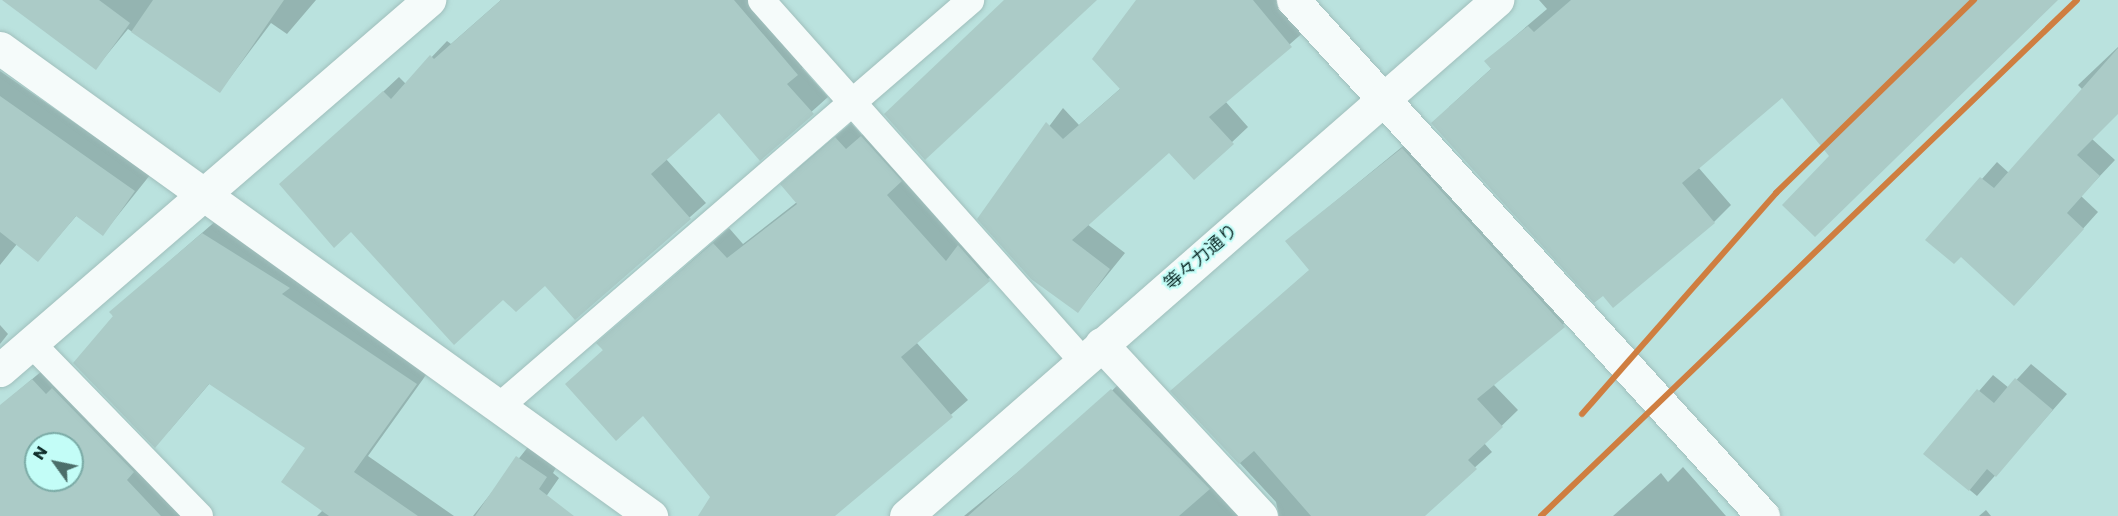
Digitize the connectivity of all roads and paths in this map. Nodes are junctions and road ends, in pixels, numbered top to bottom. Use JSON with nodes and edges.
{"nodes":[{"id":1,"x":429,"y":0,"type":"edge"},
{"id":2,"x":761,"y":0,"type":"edge"},
{"id":3,"x":970,"y":0,"type":"edge"},
{"id":4,"x":1293,"y":0,"type":"edge"},
{"id":5,"x":1497,"y":0,"type":"edge"},
{"id":6,"x":0,"y":48,"type":"edge"},
{"id":7,"x":1382,"y":99,"type":"junction"},
{"id":8,"x":852,"y":102,"type":"junction"},
{"id":9,"x":205,"y":194,"type":"junction"},
{"id":10,"x":31,"y":343,"type":"junction"},
{"id":11,"x":1092,"y":353,"type":"junction"},
{"id":12,"x":0,"y":370,"type":"edge"},
{"id":13,"x":499,"y":406,"type":"junction"},
{"id":14,"x":199,"y":516,"type":"edge"},
{"id":15,"x":651,"y":516,"type":"edge"},
{"id":16,"x":906,"y":516,"type":"edge"},
{"id":17,"x":1261,"y":516,"type":"edge"},
{"id":18,"x":1763,"y":516,"type":"edge"}],
"edges":[{"from":1,"to":9,"type":"street"},
{"from":2,"to":8,"type":"lane"},
{"from":3,"to":8,"type":"lane"},
{"from":4,"to":7,"type":"street"},
{"from":5,"to":7,"type":"street","name":"等々力通り"},
{"from":6,"to":9,"type":"street"},
{"from":7,"to":11,"type":"street","name":"等々力通り"},
{"from":7,"to":18,"type":"street"},
{"from":8,"to":11,"type":"lane"},
{"from":8,"to":13,"type":"lane"},
{"from":9,"to":10,"type":"street"},
{"from":9,"to":13,"type":"street"},
{"from":10,"to":12,"type":"street"},
{"from":10,"to":14,"type":"lane"},
{"from":11,"to":16,"type":"street","name":"等々力通り"},
{"from":11,"to":17,"type":"street"},
{"from":13,"to":15,"type":"street"}]}
